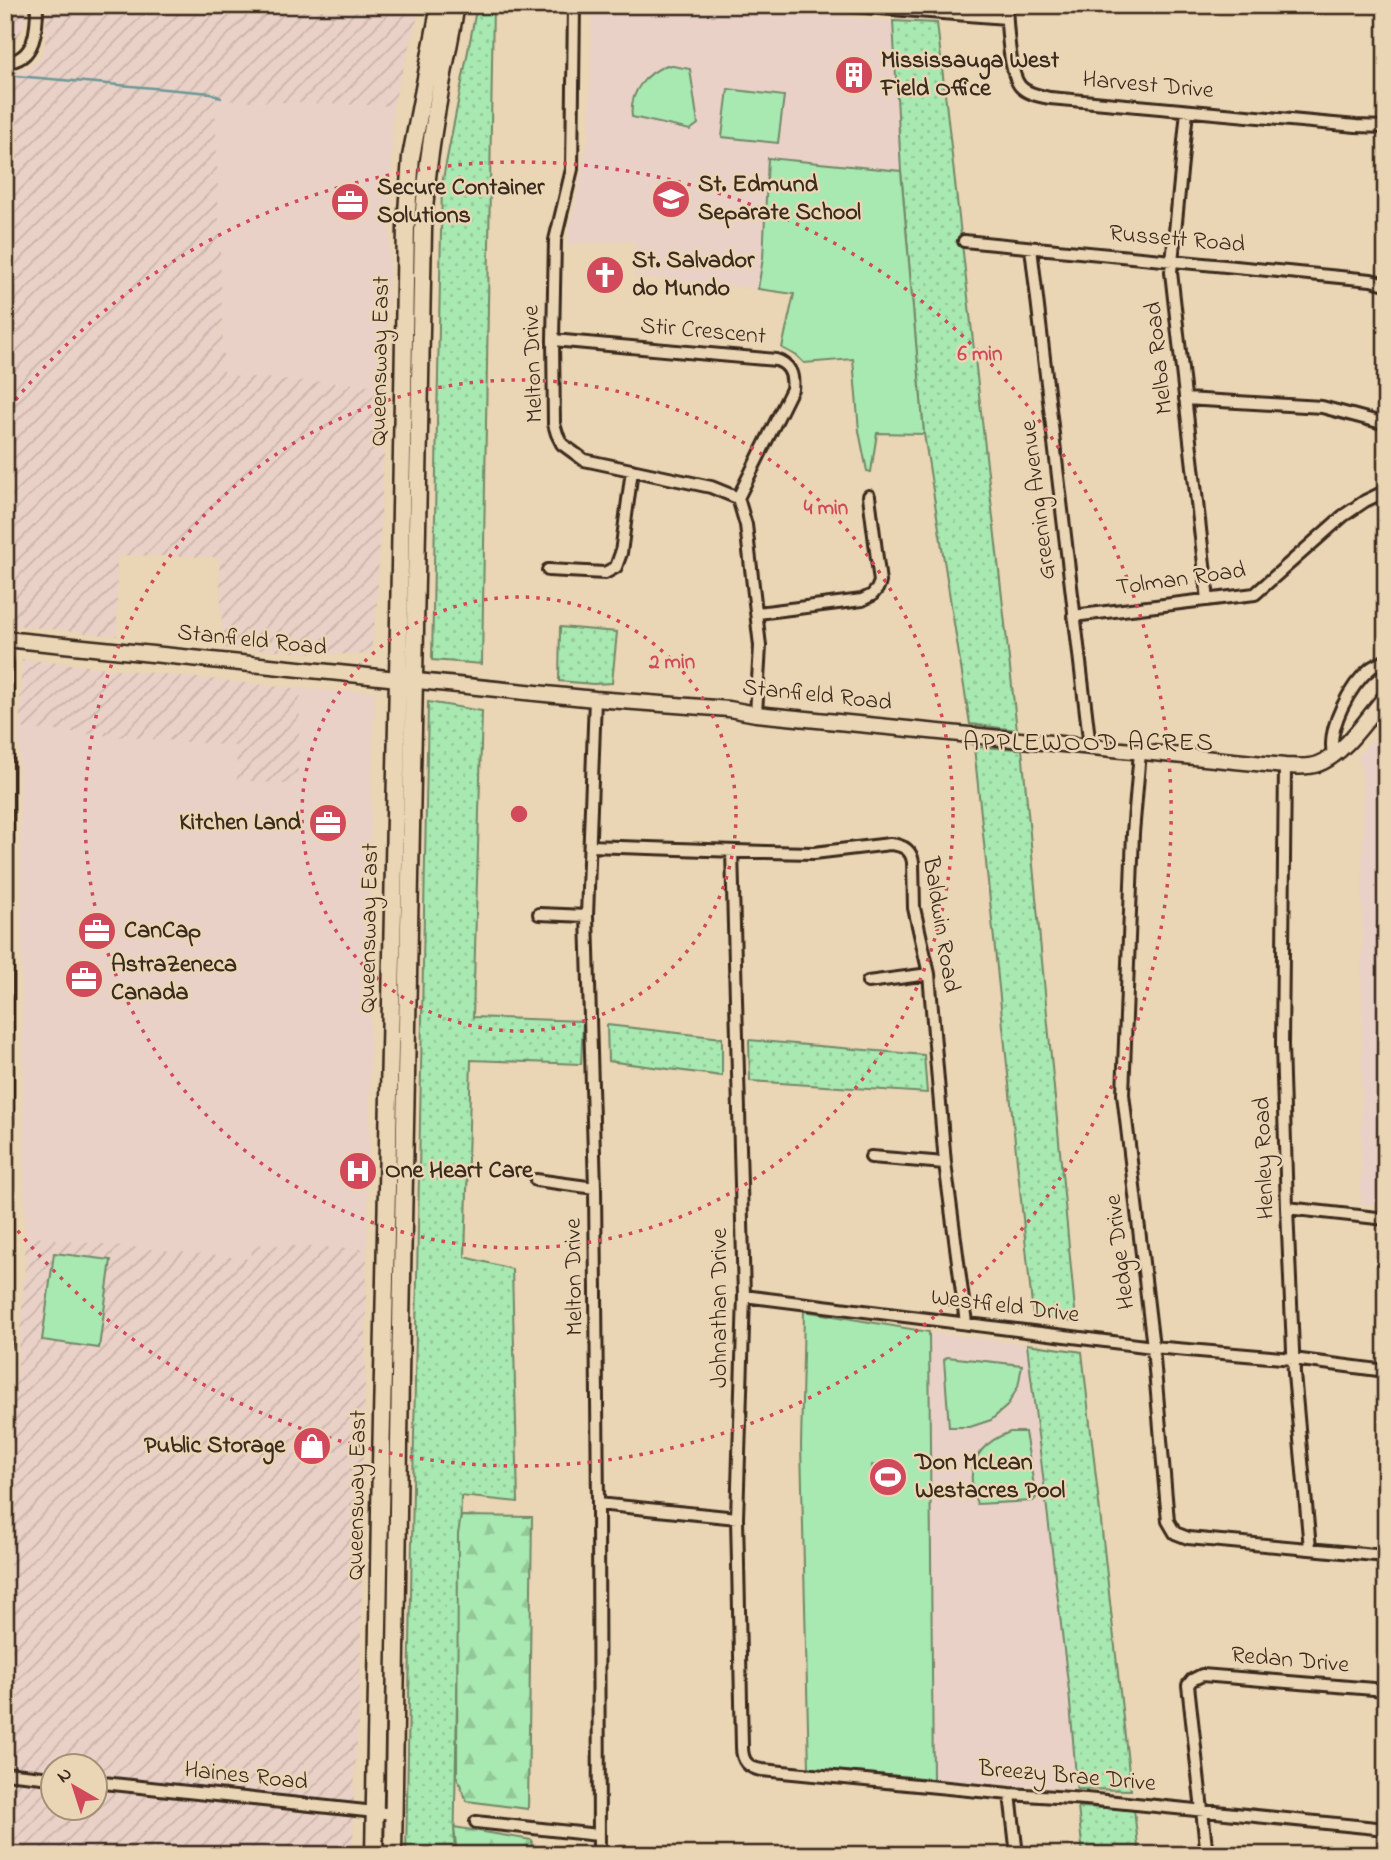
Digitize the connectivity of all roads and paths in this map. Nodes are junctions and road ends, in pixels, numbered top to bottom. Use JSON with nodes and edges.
{"nodes":[{"id":1,"x":37,"y":5,"type":"edge"},
{"id":2,"x":440,"y":5,"type":"edge"},
{"id":3,"x":456,"y":5,"type":"edge"},
{"id":4,"x":574,"y":5,"type":"edge"},
{"id":5,"x":840,"y":5,"type":"edge"},
{"id":6,"x":1006,"y":5,"type":"edge"},
{"id":7,"x":1006,"y":18,"type":"junction"},
{"id":8,"x":5,"y":62,"type":"edge"},
{"id":9,"x":1186,"y":111,"type":"junction"},
{"id":10,"x":1386,"y":127,"type":"edge"},
{"id":11,"x":964,"y":241,"type":"dead end"},
{"id":12,"x":1031,"y":248,"type":"junction"},
{"id":13,"x":1172,"y":260,"type":"junction"},
{"id":14,"x":1386,"y":284,"type":"edge"},
{"id":15,"x":552,"y":340,"type":"junction"},
{"id":16,"x":1185,"y":399,"type":"junction"},
{"id":17,"x":1386,"y":424,"type":"edge"},
{"id":18,"x":632,"y":470,"type":"junction"},
{"id":19,"x":1386,"y":491,"type":"edge"},
{"id":20,"x":869,"y":496,"type":"dead end"},
{"id":21,"x":738,"y":498,"type":"junction"},
{"id":22,"x":548,"y":570,"type":"dead end"},
{"id":23,"x":1208,"y":600,"type":"junction"},
{"id":24,"x":758,"y":613,"type":"junction"},
{"id":25,"x":1073,"y":616,"type":"junction"},
{"id":26,"x":5,"y":639,"type":"edge"},
{"id":27,"x":5,"y":651,"type":"edge"},
{"id":28,"x":1386,"y":660,"type":"edge"},
{"id":29,"x":407,"y":679,"type":"junction"},
{"id":30,"x":1386,"y":696,"type":"edge"},
{"id":31,"x":595,"y":699,"type":"junction"},
{"id":32,"x":756,"y":714,"type":"junction"},
{"id":33,"x":1090,"y":747,"type":"junction"},
{"id":34,"x":1140,"y":752,"type":"junction"},
{"id":35,"x":1333,"y":754,"type":"junction"},
{"id":36,"x":1284,"y":765,"type":"junction"},
{"id":37,"x":590,"y":846,"type":"junction"},
{"id":38,"x":732,"y":851,"type":"junction"},
{"id":39,"x":539,"y":914,"type":"dead end"},
{"id":40,"x":587,"y":916,"type":"junction"},
{"id":41,"x":929,"y":974,"type":"junction"},
{"id":42,"x":868,"y":982,"type":"dead end"},
{"id":43,"x":871,"y":1157,"type":"dead end"},
{"id":44,"x":945,"y":1163,"type":"junction"},
{"id":45,"x":536,"y":1180,"type":"dead end"},
{"id":46,"x":595,"y":1188,"type":"junction"},
{"id":47,"x":1287,"y":1208,"type":"junction"},
{"id":48,"x":1386,"y":1219,"type":"edge"},
{"id":49,"x":744,"y":1296,"type":"junction"},
{"id":50,"x":966,"y":1323,"type":"junction"},
{"id":51,"x":5,"y":1344,"type":"edge"},
{"id":52,"x":1153,"y":1347,"type":"junction"},
{"id":53,"x":1293,"y":1359,"type":"junction"},
{"id":54,"x":1386,"y":1371,"type":"edge"},
{"id":55,"x":598,"y":1504,"type":"junction"},
{"id":56,"x":737,"y":1518,"type":"junction"},
{"id":57,"x":1310,"y":1548,"type":"junction"},
{"id":58,"x":1386,"y":1556,"type":"edge"},
{"id":59,"x":1386,"y":1690,"type":"edge"},
{"id":60,"x":746,"y":1764,"type":"joint"},
{"id":61,"x":5,"y":1773,"type":"edge"},
{"id":62,"x":38,"y":1777,"type":"edge"},
{"id":63,"x":108,"y":1783,"type":"edge"},
{"id":64,"x":1010,"y":1794,"type":"junction"},
{"id":65,"x":1202,"y":1810,"type":"junction"},
{"id":66,"x":375,"y":1811,"type":"junction"},
{"id":67,"x":394,"y":1814,"type":"junction"},
{"id":68,"x":476,"y":1822,"type":"dead end"},
{"id":69,"x":1386,"y":1829,"type":"edge"},
{"id":70,"x":598,"y":1835,"type":"junction"},
{"id":71,"x":374,"y":1855,"type":"edge"},
{"id":72,"x":393,"y":1855,"type":"edge"},
{"id":73,"x":599,"y":1855,"type":"edge"},
{"id":74,"x":1017,"y":1855,"type":"edge"},
{"id":75,"x":1208,"y":1855,"type":"edge"}],
"edges":[{"from":1,"to":8,"type":"street"},
{"from":2,"to":29,"type":"main road","name":"Queensway East"},
{"from":3,"to":29,"type":"main road","name":"Queensway East"},
{"from":4,"to":15,"type":"street","name":"Melton Drive"},
{"from":5,"to":7,"type":"street"},
{"from":6,"to":7,"type":"street","name":"Harvest Drive"},
{"from":7,"to":9,"type":"street","name":"Harvest Drive"},
{"from":9,"to":10,"type":"street","name":"Harvest Drive"},
{"from":9,"to":13,"type":"street","name":"Melba Road"},
{"from":11,"to":12,"type":"street","name":"Russett Road"},
{"from":12,"to":13,"type":"street","name":"Russett Road"},
{"from":12,"to":25,"type":"street","name":"Greening Avenue"},
{"from":13,"to":14,"type":"street","name":"Russett Road"},
{"from":13,"to":16,"type":"street","name":"Melba Road"},
{"from":15,"to":18,"type":"street","name":"Melton Drive"},
{"from":15,"to":21,"type":"street","name":"Stir Crescent"},
{"from":16,"to":17,"type":"street"},
{"from":16,"to":23,"type":"street","name":"Melba Road"},
{"from":18,"to":21,"type":"street","name":"Melton Drive"},
{"from":18,"to":22,"type":"street"},
{"from":19,"to":23,"type":"street","name":"Tolman Road"},
{"from":20,"to":24,"type":"street"},
{"from":21,"to":24,"type":"street"},
{"from":23,"to":25,"type":"street","name":"Tolman Road"},
{"from":24,"to":32,"type":"street"},
{"from":25,"to":33,"type":"street","name":"Greening Avenue"},
{"from":26,"to":29,"type":"street","name":"Stanfield Road"},
{"from":27,"to":51,"type":"street"},
{"from":28,"to":35,"type":"street"},
{"from":29,"to":31,"type":"street","name":"Stanfield Road"},
{"from":29,"to":66,"type":"main road","name":"Queensway East"},
{"from":29,"to":67,"type":"main road","name":"Queensway East"},
{"from":30,"to":35,"type":"street","name":"Stanfield Road"},
{"from":31,"to":32,"type":"street","name":"Stanfield Road"},
{"from":31,"to":37,"type":"street","name":"Melton Drive"},
{"from":32,"to":33,"type":"street","name":"Stanfield Road"},
{"from":33,"to":34,"type":"street","name":"Stanfield Road"},
{"from":34,"to":36,"type":"street","name":"Stanfield Road"},
{"from":34,"to":52,"type":"street","name":"Hedge Drive"},
{"from":35,"to":36,"type":"street","name":"Stanfield Road"},
{"from":36,"to":47,"type":"street","name":"Henley Road"},
{"from":37,"to":38,"type":"street","name":"Baldwin Road"},
{"from":37,"to":40,"type":"street","name":"Melton Drive"},
{"from":38,"to":41,"type":"street","name":"Baldwin Road"},
{"from":38,"to":49,"type":"street","name":"Johnathan Drive"},
{"from":39,"to":40,"type":"street"},
{"from":40,"to":46,"type":"street","name":"Melton Drive"},
{"from":41,"to":42,"type":"street"},
{"from":41,"to":44,"type":"street","name":"Baldwin Road"},
{"from":43,"to":44,"type":"street"},
{"from":44,"to":50,"type":"street","name":"Baldwin Road"},
{"from":45,"to":46,"type":"street"},
{"from":46,"to":55,"type":"street","name":"Melton Drive"},
{"from":47,"to":48,"type":"street"},
{"from":47,"to":53,"type":"street","name":"Henley Road"},
{"from":49,"to":50,"type":"street","name":"Westfield Drive"},
{"from":49,"to":56,"type":"street","name":"Johnathan Drive"},
{"from":50,"to":52,"type":"street","name":"Westfield Drive"},
{"from":52,"to":53,"type":"street","name":"Westfield Drive"},
{"from":52,"to":57,"type":"street","name":"Hedge Drive"},
{"from":53,"to":54,"type":"street","name":"Westfield Drive"},
{"from":53,"to":57,"type":"street","name":"Henley Road"},
{"from":55,"to":56,"type":"street"},
{"from":55,"to":70,"type":"street","name":"Melton Drive"},
{"from":56,"to":60,"type":"street","name":"Johnathan Drive"},
{"from":57,"to":58,"type":"street","name":"Hedge Drive"},
{"from":59,"to":65,"type":"street","name":"Redan Drive"},
{"from":60,"to":64,"type":"street","name":"Breezy Brae Drive"},
{"from":61,"to":62,"type":"street"},
{"from":63,"to":66,"type":"street","name":"Haines Road"},
{"from":64,"to":65,"type":"street","name":"Breezy Brae Drive"},
{"from":64,"to":74,"type":"street"},
{"from":65,"to":69,"type":"street","name":"Breezy Brae Drive"},
{"from":65,"to":75,"type":"street"},
{"from":66,"to":67,"type":"street","name":"Haines Road"},
{"from":66,"to":71,"type":"main road","name":"Queensway East"},
{"from":67,"to":72,"type":"main road","name":"Queensway East"},
{"from":68,"to":70,"type":"street"},
{"from":70,"to":73,"type":"street","name":"Melton Drive"}]}
